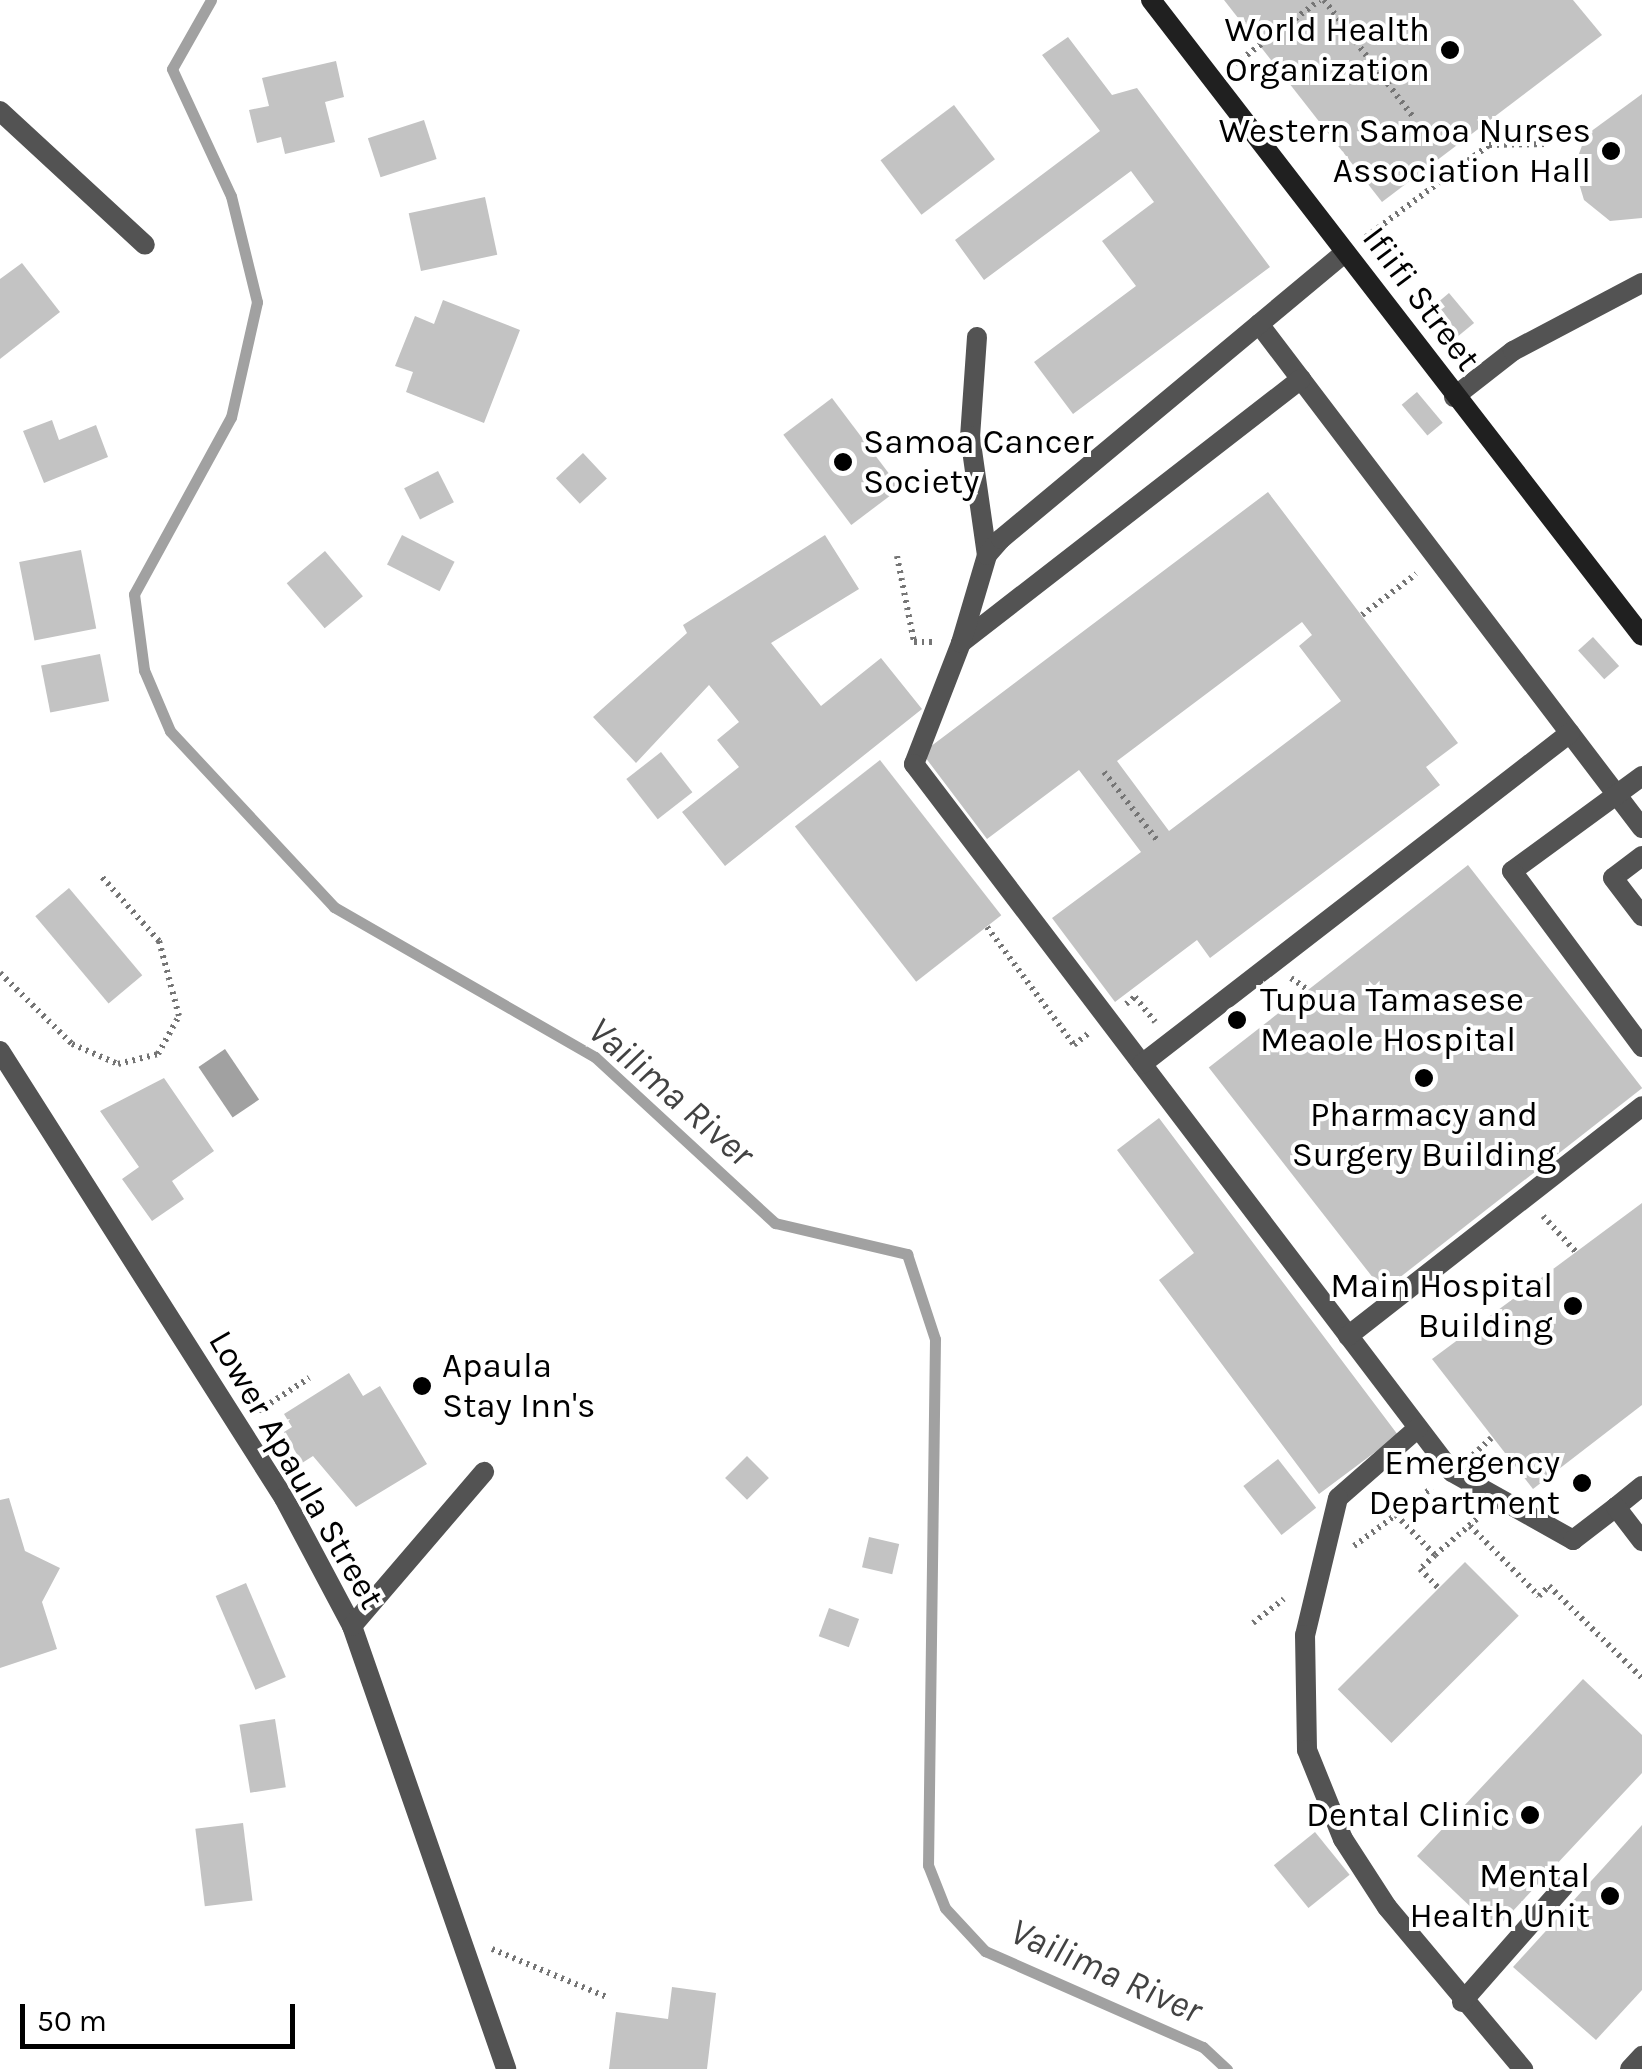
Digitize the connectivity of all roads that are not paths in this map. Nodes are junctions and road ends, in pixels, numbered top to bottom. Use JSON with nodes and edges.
{"nodes":[{"id":1,"x":1151,"y":0,"type":"edge"},
{"id":2,"x":0,"y":112,"type":"edge"},
{"id":3,"x":144,"y":245,"type":"dead end"},
{"id":4,"x":1345,"y":252,"type":"junction"},
{"id":5,"x":1642,"y":284,"type":"edge"},
{"id":6,"x":1259,"y":324,"type":"junction"},
{"id":7,"x":978,"y":337,"type":"dead end"},
{"id":8,"x":1301,"y":379,"type":"junction"},
{"id":9,"x":1454,"y":397,"type":"junction"},
{"id":10,"x":987,"y":555,"type":"junction"},
{"id":11,"x":1642,"y":636,"type":"edge"},
{"id":12,"x":961,"y":643,"type":"junction"},
{"id":13,"x":1570,"y":733,"type":"junction"},
{"id":14,"x":1642,"y":776,"type":"edge"},
{"id":15,"x":1617,"y":794,"type":"junction"},
{"id":16,"x":1642,"y":828,"type":"edge"},
{"id":17,"x":1642,"y":856,"type":"edge"},
{"id":18,"x":1642,"y":916,"type":"edge"},
{"id":19,"x":1642,"y":1048,"type":"edge"},
{"id":20,"x":0,"y":1051,"type":"edge"},
{"id":21,"x":1142,"y":1064,"type":"junction"},
{"id":22,"x":1642,"y":1106,"type":"edge"},
{"id":23,"x":1348,"y":1336,"type":"junction"},
{"id":24,"x":1418,"y":1428,"type":"junction"},
{"id":25,"x":484,"y":1472,"type":"dead end"},
{"id":26,"x":1642,"y":1486,"type":"edge"},
{"id":27,"x":1616,"y":1506,"type":"junction"},
{"id":28,"x":1642,"y":1541,"type":"edge"},
{"id":29,"x":352,"y":1626,"type":"junction"},
{"id":30,"x":1564,"y":1886,"type":"dead end"},
{"id":31,"x":1462,"y":2002,"type":"junction"},
{"id":32,"x":1642,"y":2056,"type":"edge"},
{"id":33,"x":506,"y":2069,"type":"edge"},
{"id":34,"x":1523,"y":2069,"type":"edge"},
{"id":35,"x":1630,"y":2069,"type":"edge"}],
"edges":[{"from":1,"to":4,"type":"main road","name":"Ifiifi Street"},
{"from":2,"to":3,"type":"street"},
{"from":4,"to":6,"type":"street"},
{"from":4,"to":9,"type":"main road","name":"Ifiifi Street"},
{"from":5,"to":9,"type":"street"},
{"from":6,"to":8,"type":"street"},
{"from":6,"to":10,"type":"street"},
{"from":7,"to":10,"type":"street"},
{"from":8,"to":12,"type":"street"},
{"from":8,"to":13,"type":"street"},
{"from":9,"to":11,"type":"main road","name":"Ifiifi Street"},
{"from":10,"to":12,"type":"street"},
{"from":12,"to":21,"type":"street"},
{"from":13,"to":15,"type":"street"},
{"from":13,"to":21,"type":"street"},
{"from":14,"to":15,"type":"street"},
{"from":15,"to":16,"type":"street"},
{"from":15,"to":19,"type":"street"},
{"from":17,"to":18,"type":"street"},
{"from":20,"to":29,"type":"street","name":"Lower Apaula Street"},
{"from":21,"to":23,"type":"street"},
{"from":22,"to":23,"type":"street"},
{"from":23,"to":24,"type":"street"},
{"from":24,"to":27,"type":"street"},
{"from":24,"to":31,"type":"street"},
{"from":25,"to":29,"type":"street"},
{"from":26,"to":27,"type":"street"},
{"from":27,"to":28,"type":"street"},
{"from":29,"to":33,"type":"street","name":"Lower Apaula Street"},
{"from":30,"to":31,"type":"street"},
{"from":31,"to":34,"type":"street"},
{"from":32,"to":35,"type":"street"}]}
